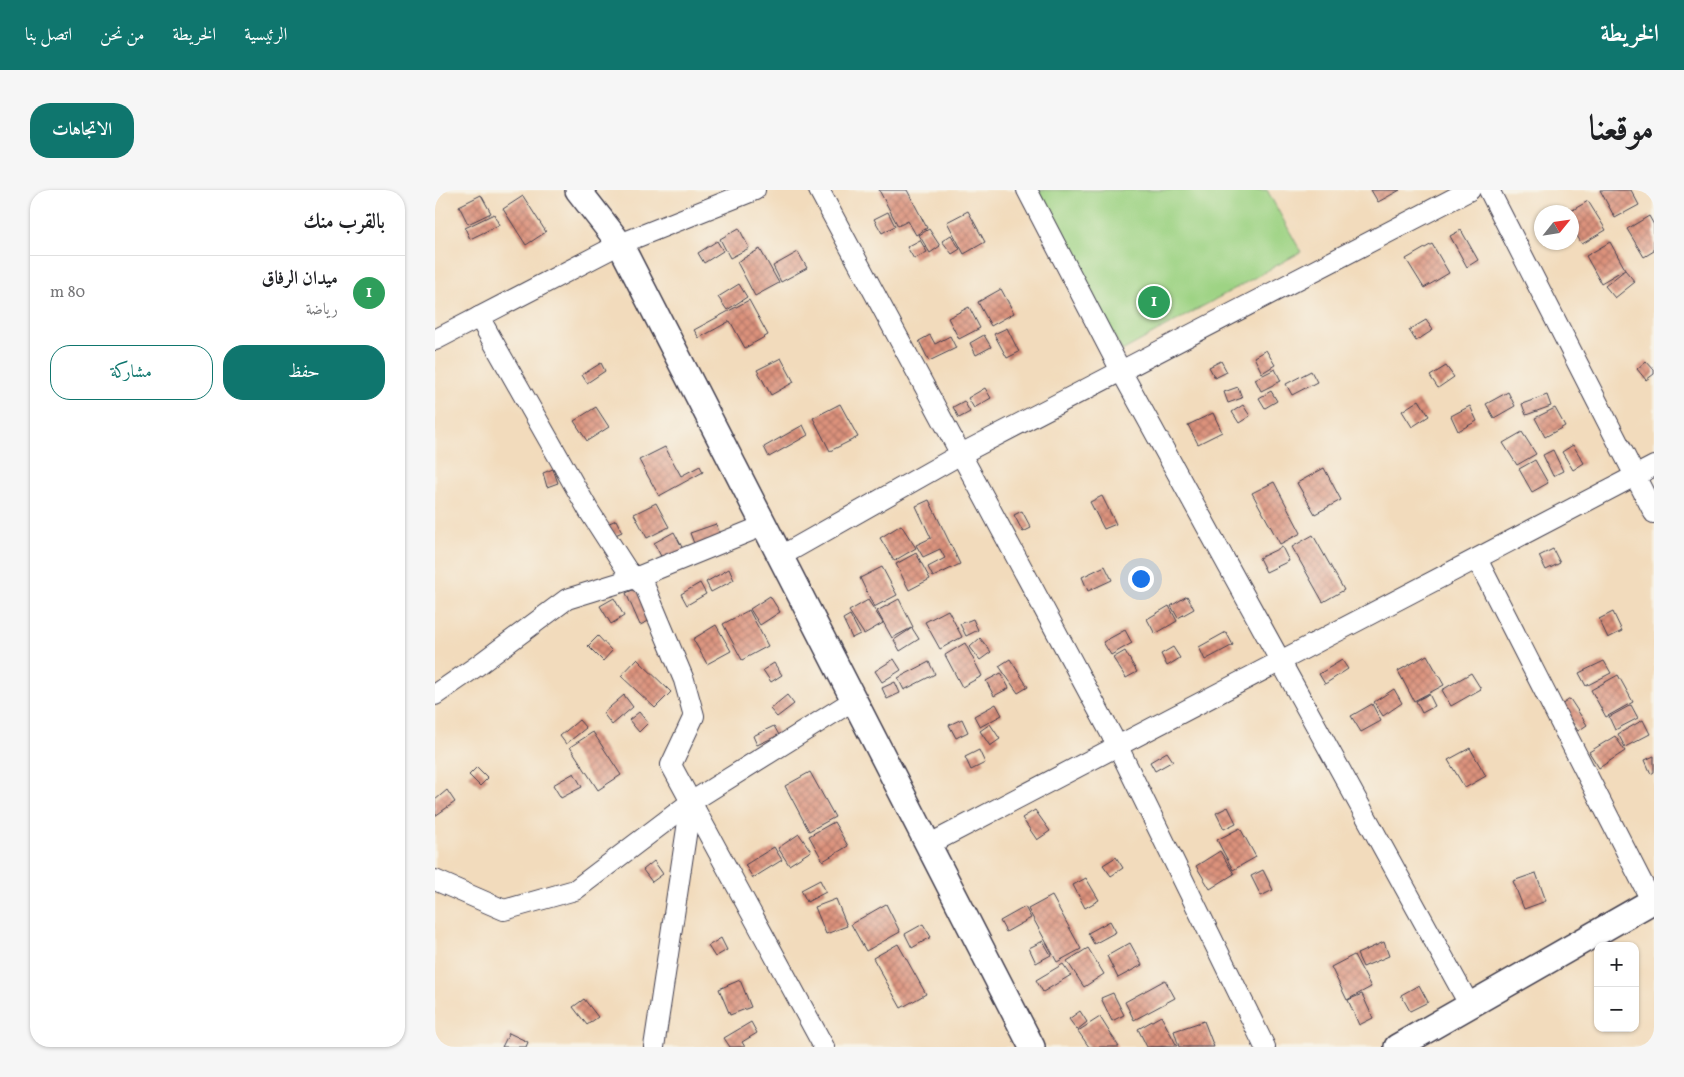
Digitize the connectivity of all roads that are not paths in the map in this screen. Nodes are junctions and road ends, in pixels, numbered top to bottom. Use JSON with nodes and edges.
{"nodes":[{"id":1,"x":578,"y":190,"type":"edge"},
{"id":2,"x":755,"y":190,"type":"edge"},
{"id":3,"x":819,"y":190,"type":"edge"},
{"id":4,"x":1027,"y":190,"type":"edge"},
{"id":5,"x":1470,"y":190,"type":"edge"},
{"id":6,"x":1489,"y":190,"type":"edge"},
{"id":7,"x":620,"y":244,"type":"junction"},
{"id":8,"x":479,"y":317,"type":"junction"},
{"id":9,"x":435,"y":340,"type":"edge"},
{"id":10,"x":1121,"y":371,"type":"junction"},
{"id":11,"x":961,"y":454,"type":"junction"},
{"id":12,"x":1654,"y":466,"type":"edge"},
{"id":13,"x":1635,"y":476,"type":"junction"},
{"id":14,"x":1654,"y":513,"type":"edge"},
{"id":15,"x":765,"y":525,"type":"junction"},
{"id":16,"x":781,"y":556,"type":"junction"},
{"id":17,"x":1477,"y":558,"type":"junction"},
{"id":18,"x":635,"y":578,"type":"junction"},
{"id":19,"x":1281,"y":660,"type":"junction"},
{"id":20,"x":435,"y":695,"type":"edge"},
{"id":21,"x":854,"y":700,"type":"junction"},
{"id":22,"x":1117,"y":745,"type":"junction"},
{"id":23,"x":691,"y":802,"type":"junction"},
{"id":24,"x":929,"y":845,"type":"junction"},
{"id":25,"x":435,"y":880,"type":"edge"},
{"id":26,"x":1653,"y":901,"type":"edge"},
{"id":27,"x":1470,"y":1006,"type":"junction"},
{"id":28,"x":654,"y":1047,"type":"edge"},
{"id":29,"x":824,"y":1047,"type":"edge"},
{"id":30,"x":1032,"y":1047,"type":"edge"},
{"id":31,"x":1265,"y":1047,"type":"edge"},
{"id":32,"x":1397,"y":1047,"type":"edge"}],
"edges":[{"from":1,"to":7,"type":"street"},
{"from":2,"to":7,"type":"street"},
{"from":3,"to":11,"type":"street"},
{"from":4,"to":10,"type":"street"},
{"from":5,"to":10,"type":"street"},
{"from":6,"to":13,"type":"street"},
{"from":7,"to":8,"type":"street"},
{"from":7,"to":15,"type":"street"},
{"from":8,"to":9,"type":"street"},
{"from":8,"to":18,"type":"street"},
{"from":10,"to":11,"type":"street"},
{"from":10,"to":19,"type":"street"},
{"from":11,"to":16,"type":"street"},
{"from":11,"to":22,"type":"street"},
{"from":12,"to":13,"type":"street"},
{"from":13,"to":14,"type":"street"},
{"from":13,"to":17,"type":"street"},
{"from":15,"to":16,"type":"street"},
{"from":15,"to":18,"type":"street"},
{"from":16,"to":21,"type":"street"},
{"from":17,"to":19,"type":"street"},
{"from":17,"to":26,"type":"street"},
{"from":18,"to":20,"type":"street"},
{"from":18,"to":23,"type":"street"},
{"from":19,"to":22,"type":"street"},
{"from":19,"to":27,"type":"street"},
{"from":21,"to":23,"type":"street"},
{"from":21,"to":24,"type":"street"},
{"from":22,"to":24,"type":"street"},
{"from":22,"to":31,"type":"street"},
{"from":23,"to":25,"type":"street"},
{"from":23,"to":28,"type":"street"},
{"from":23,"to":29,"type":"street"},
{"from":24,"to":30,"type":"street"},
{"from":26,"to":27,"type":"street"},
{"from":27,"to":32,"type":"street"}]}
